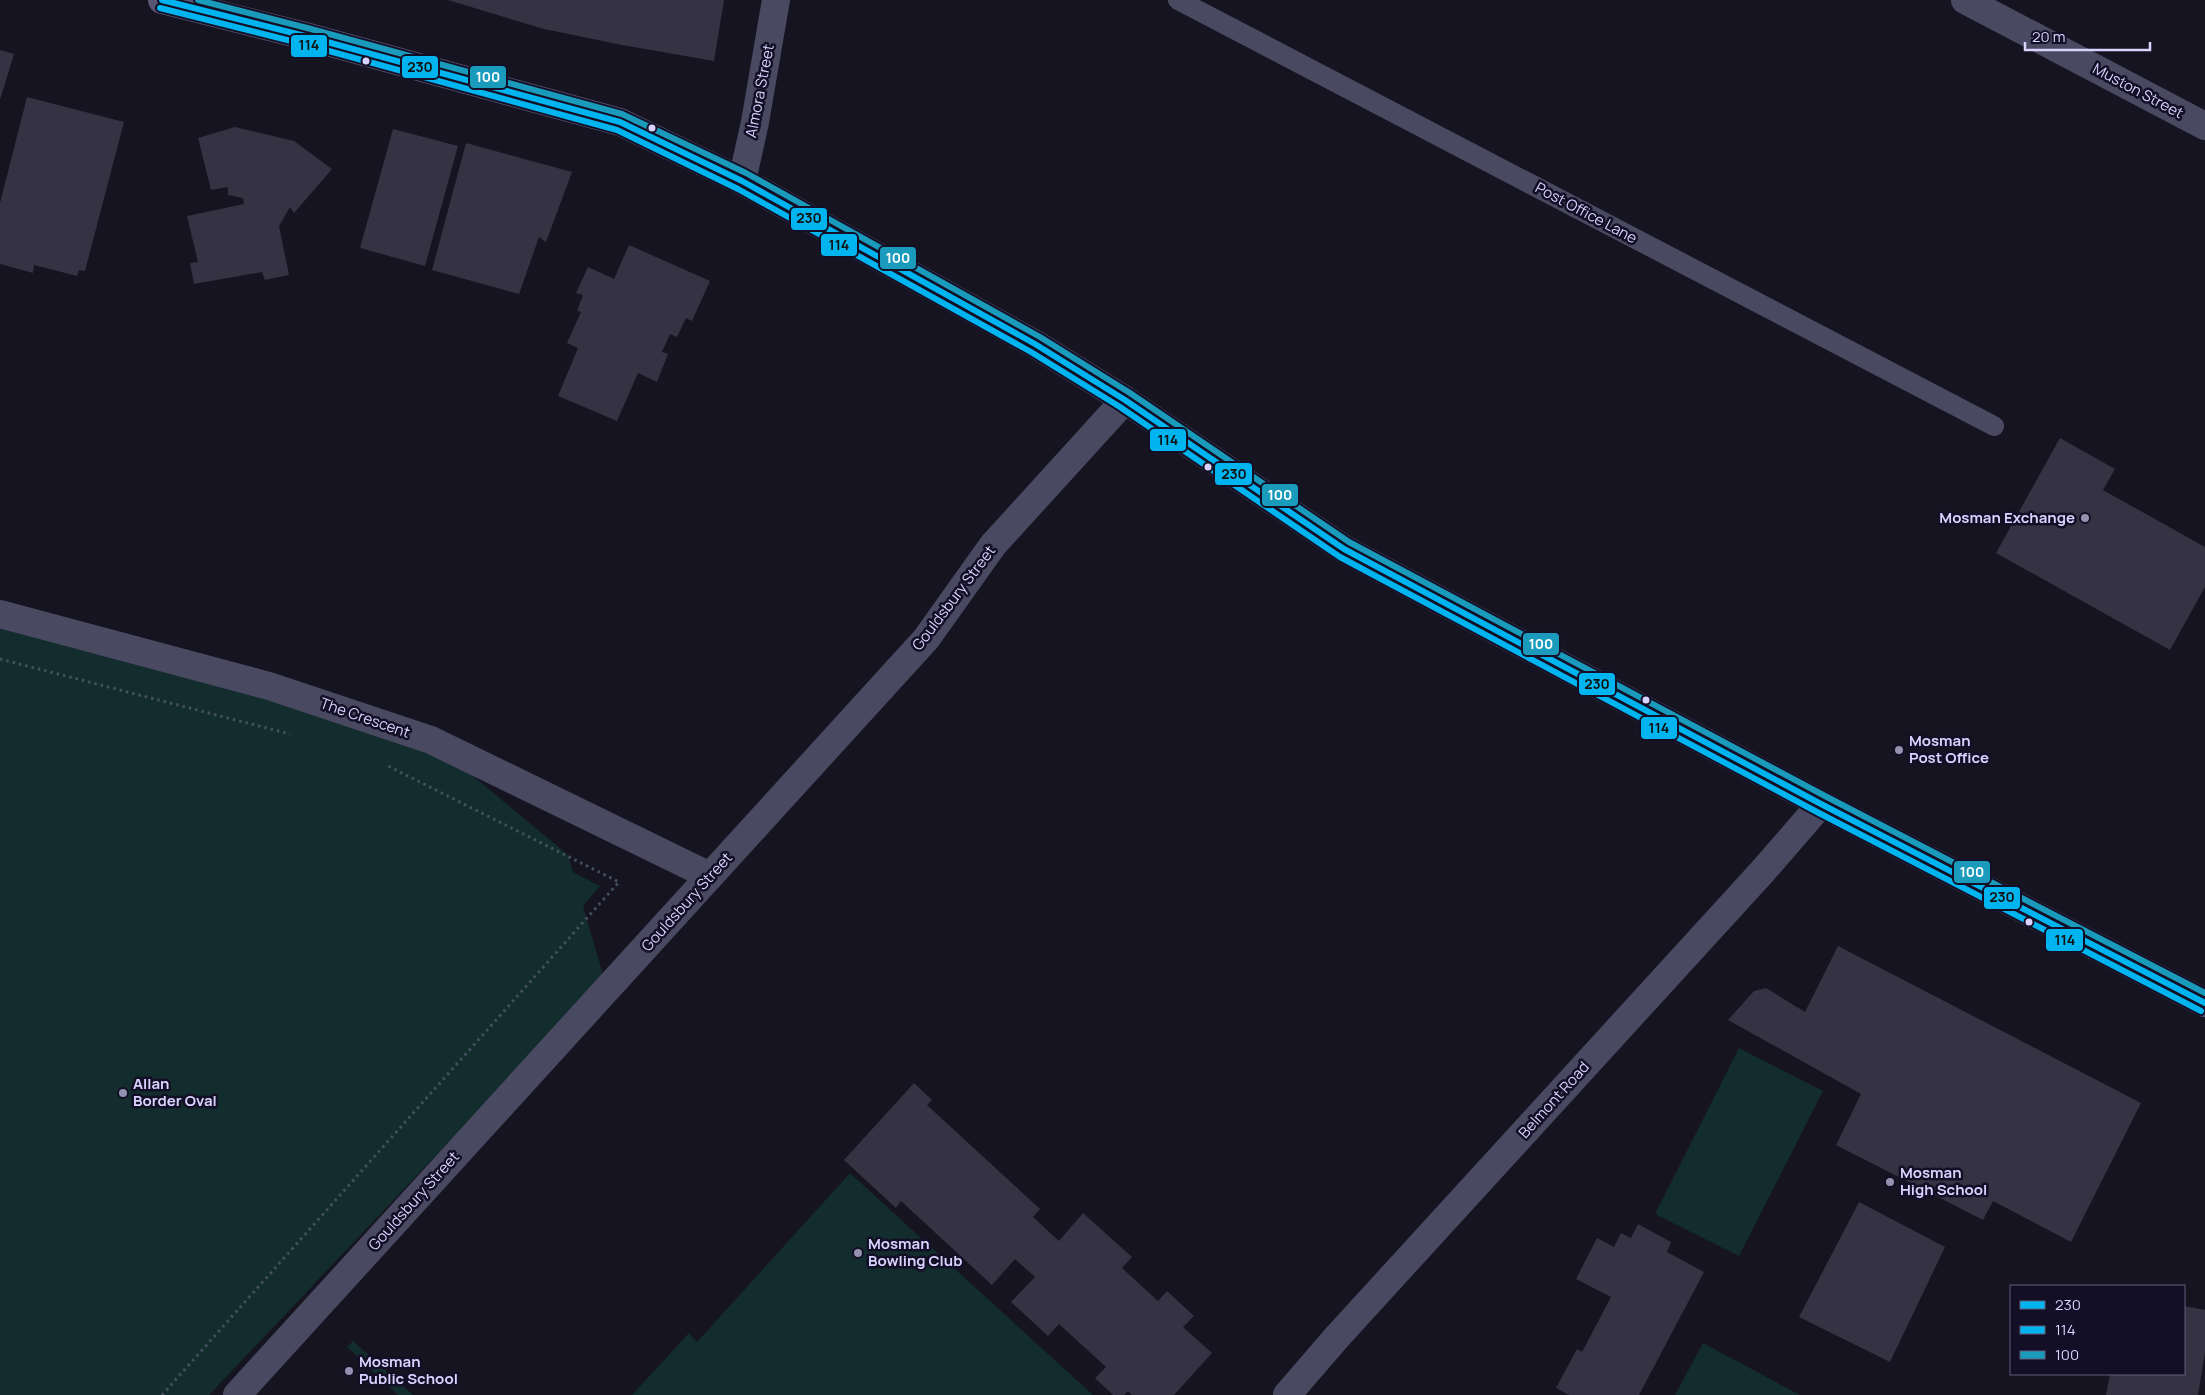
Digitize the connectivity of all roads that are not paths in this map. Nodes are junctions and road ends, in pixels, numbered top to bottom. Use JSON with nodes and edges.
{"nodes":[{"id":1,"x":162,"y":0,"type":"edge"},
{"id":2,"x":776,"y":0,"type":"edge"},
{"id":3,"x":1178,"y":0,"type":"edge"},
{"id":4,"x":1965,"y":0,"type":"edge"},
{"id":5,"x":2205,"y":126,"type":"edge"},
{"id":6,"x":742,"y":181,"type":"junction"},
{"id":7,"x":1125,"y":400,"type":"junction"},
{"id":8,"x":1994,"y":426,"type":"dead end"},
{"id":9,"x":0,"y":614,"type":"edge"},
{"id":10,"x":1821,"y":804,"type":"junction"},
{"id":11,"x":710,"y":876,"type":"junction"},
{"id":12,"x":2205,"y":1003,"type":"edge"},
{"id":13,"x":238,"y":1395,"type":"edge"},
{"id":14,"x":1286,"y":1395,"type":"edge"}],
"edges":[{"from":1,"to":6,"type":"main road"},
{"from":2,"to":6,"type":"street","name":"Almora Street"},
{"from":3,"to":8,"type":"lane","name":"Post Office Lane"},
{"from":4,"to":5,"type":"street","name":"Muston Street"},
{"from":6,"to":7,"type":"main road"},
{"from":7,"to":10,"type":"main road"},
{"from":7,"to":11,"type":"street","name":"Gouldsbury Street"},
{"from":9,"to":11,"type":"street","name":"The Crescent"},
{"from":10,"to":12,"type":"main road"},
{"from":10,"to":14,"type":"street","name":"Belmont Road"},
{"from":11,"to":13,"type":"street","name":"Gouldsbury Street"}]}
